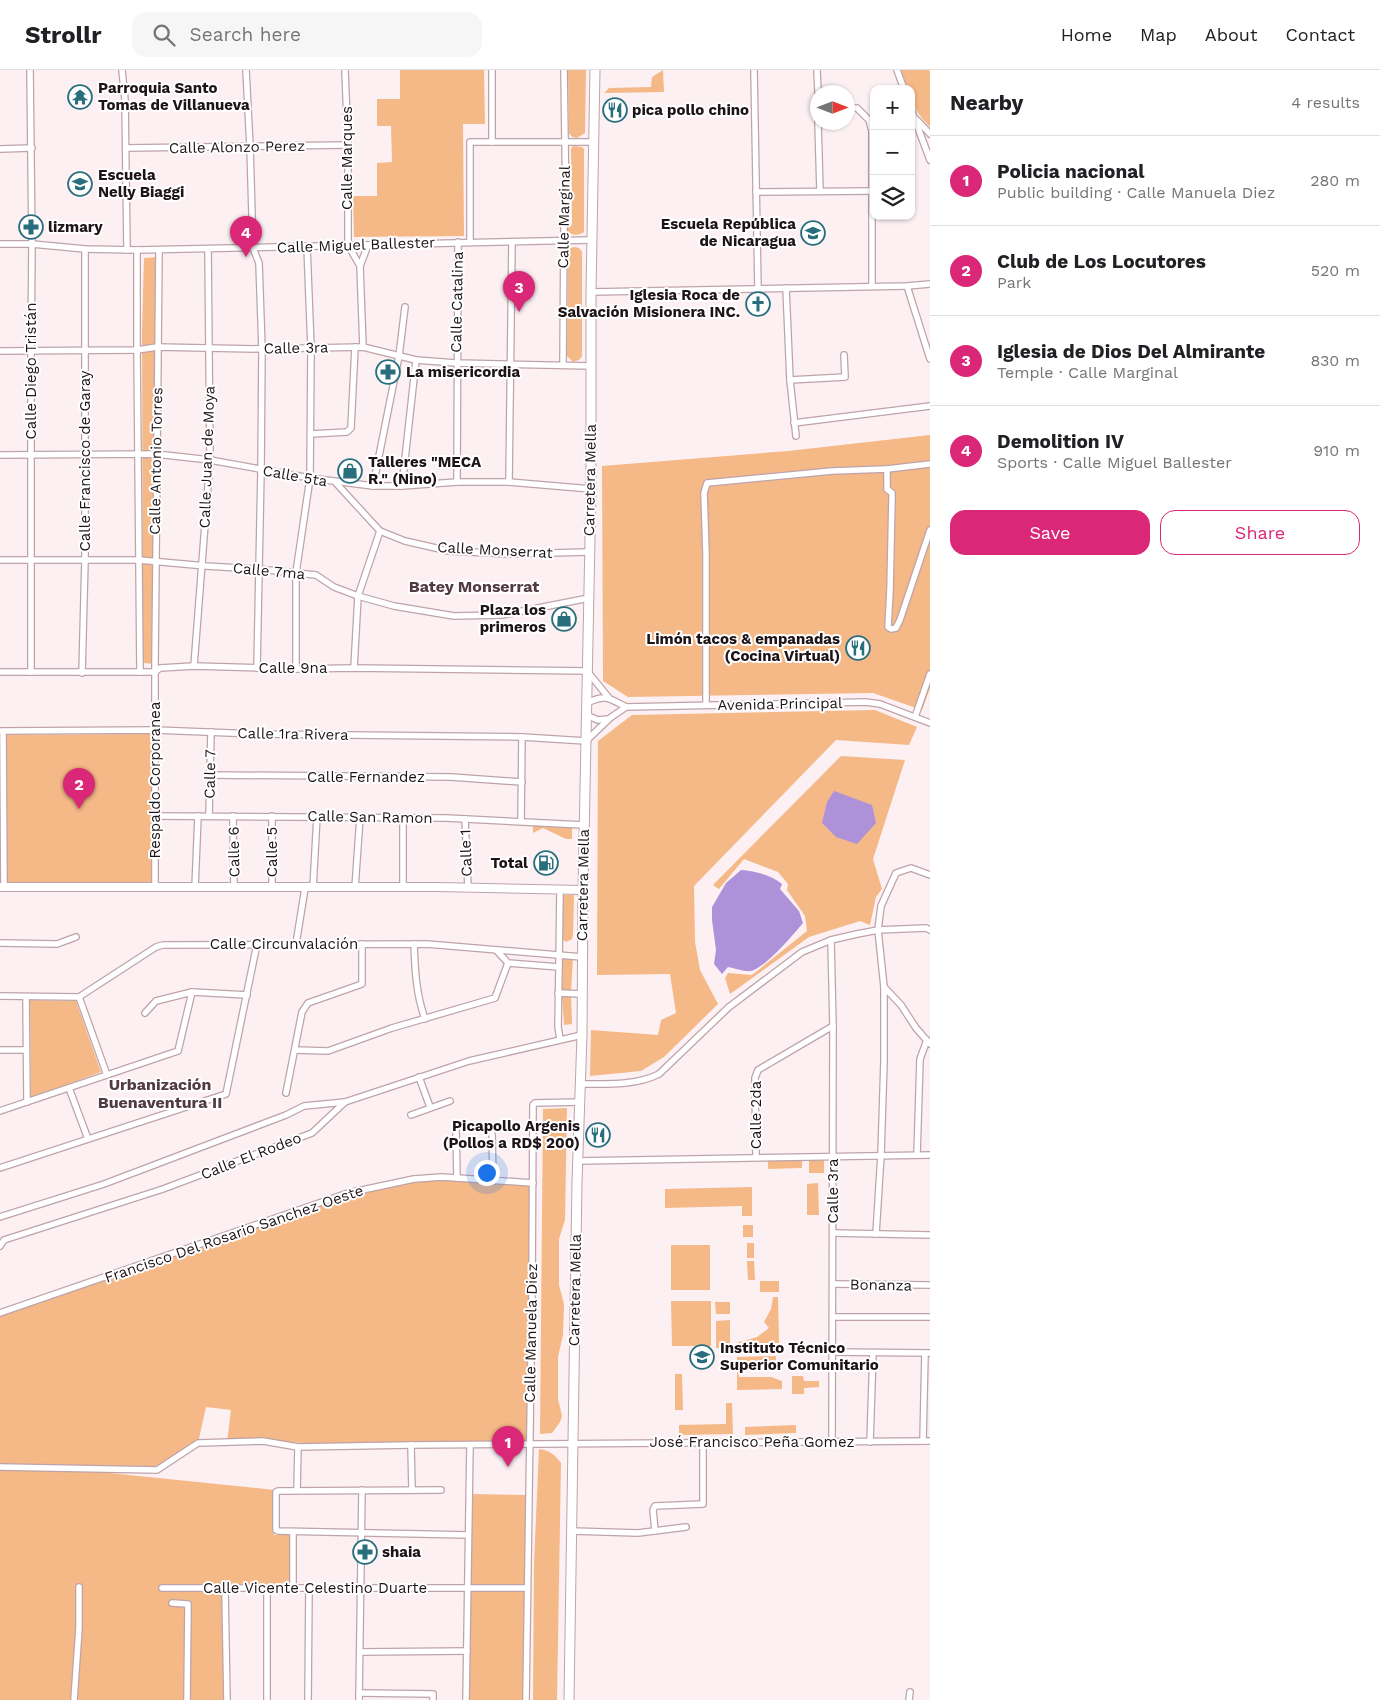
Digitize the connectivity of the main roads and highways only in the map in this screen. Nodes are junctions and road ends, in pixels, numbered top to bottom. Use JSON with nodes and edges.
{"nodes":[{"id":1,"x":594,"y":70,"type":"edge"},
{"id":2,"x":569,"y":1700,"type":"edge"}],
"edges":[{"from":1,"to":2,"type":"main road","name":"Carretera Mella"}]}
